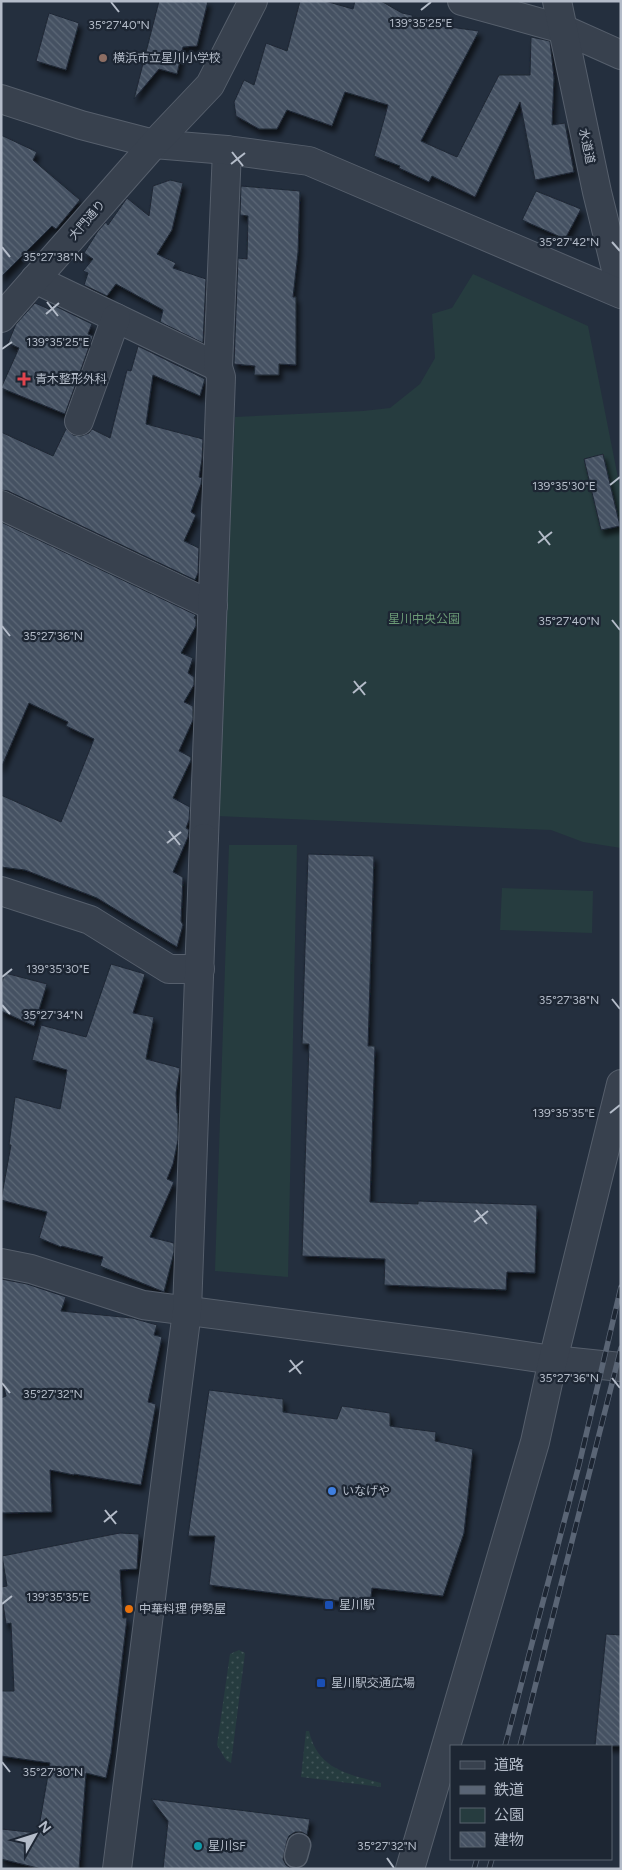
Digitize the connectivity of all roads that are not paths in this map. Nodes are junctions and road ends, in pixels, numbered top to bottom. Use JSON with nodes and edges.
{"nodes":[{"id":1,"x":253,"y":1,"type":"edge"},
{"id":2,"x":462,"y":1,"type":"edge"},
{"id":3,"x":557,"y":1,"type":"edge"},
{"id":4,"x":563,"y":29,"type":"junction"},
{"id":5,"x":621,"y":55,"type":"edge"},
{"id":6,"x":1,"y":99,"type":"edge"},
{"id":7,"x":154,"y":144,"type":"junction"},
{"id":8,"x":227,"y":150,"type":"junction"},
{"id":9,"x":35,"y":279,"type":"junction"},
{"id":10,"x":621,"y":292,"type":"edge"},
{"id":11,"x":1,"y":318,"type":"edge"},
{"id":12,"x":116,"y":318,"type":"junction"},
{"id":13,"x":218,"y":367,"type":"junction"},
{"id":14,"x":79,"y":421,"type":"dead end"},
{"id":15,"x":1,"y":505,"type":"edge"},
{"id":16,"x":213,"y":606,"type":"junction"},
{"id":17,"x":1,"y":891,"type":"edge"},
{"id":18,"x":200,"y":968,"type":"junction"},
{"id":19,"x":621,"y":1084,"type":"edge"},
{"id":20,"x":1,"y":1263,"type":"edge"},
{"id":21,"x":187,"y":1311,"type":"junction"},
{"id":22,"x":553,"y":1360,"type":"junction"},
{"id":23,"x":621,"y":1367,"type":"edge"},
{"id":24,"x":117,"y":1869,"type":"edge"},
{"id":25,"x":410,"y":1869,"type":"edge"}],
"edges":[{"from":1,"to":7,"type":"street","name":"大門通り"},
{"from":2,"to":4,"type":"street"},
{"from":3,"to":4,"type":"street","name":"水道道"},
{"from":4,"to":5,"type":"street"},
{"from":4,"to":10,"type":"street","name":"水道道"},
{"from":6,"to":7,"type":"street"},
{"from":7,"to":8,"type":"street"},
{"from":7,"to":9,"type":"street","name":"大門通り"},
{"from":8,"to":10,"type":"street"},
{"from":8,"to":13,"type":"street"},
{"from":9,"to":11,"type":"street","name":"大門通り"},
{"from":9,"to":12,"type":"street"},
{"from":12,"to":13,"type":"street"},
{"from":12,"to":14,"type":"street"},
{"from":13,"to":16,"type":"street"},
{"from":15,"to":16,"type":"street"},
{"from":16,"to":18,"type":"street"},
{"from":17,"to":18,"type":"street"},
{"from":18,"to":21,"type":"street"},
{"from":19,"to":22,"type":"street"},
{"from":20,"to":21,"type":"street"},
{"from":21,"to":22,"type":"street"},
{"from":21,"to":24,"type":"street"},
{"from":22,"to":23,"type":"street"},
{"from":22,"to":25,"type":"street"}]}
